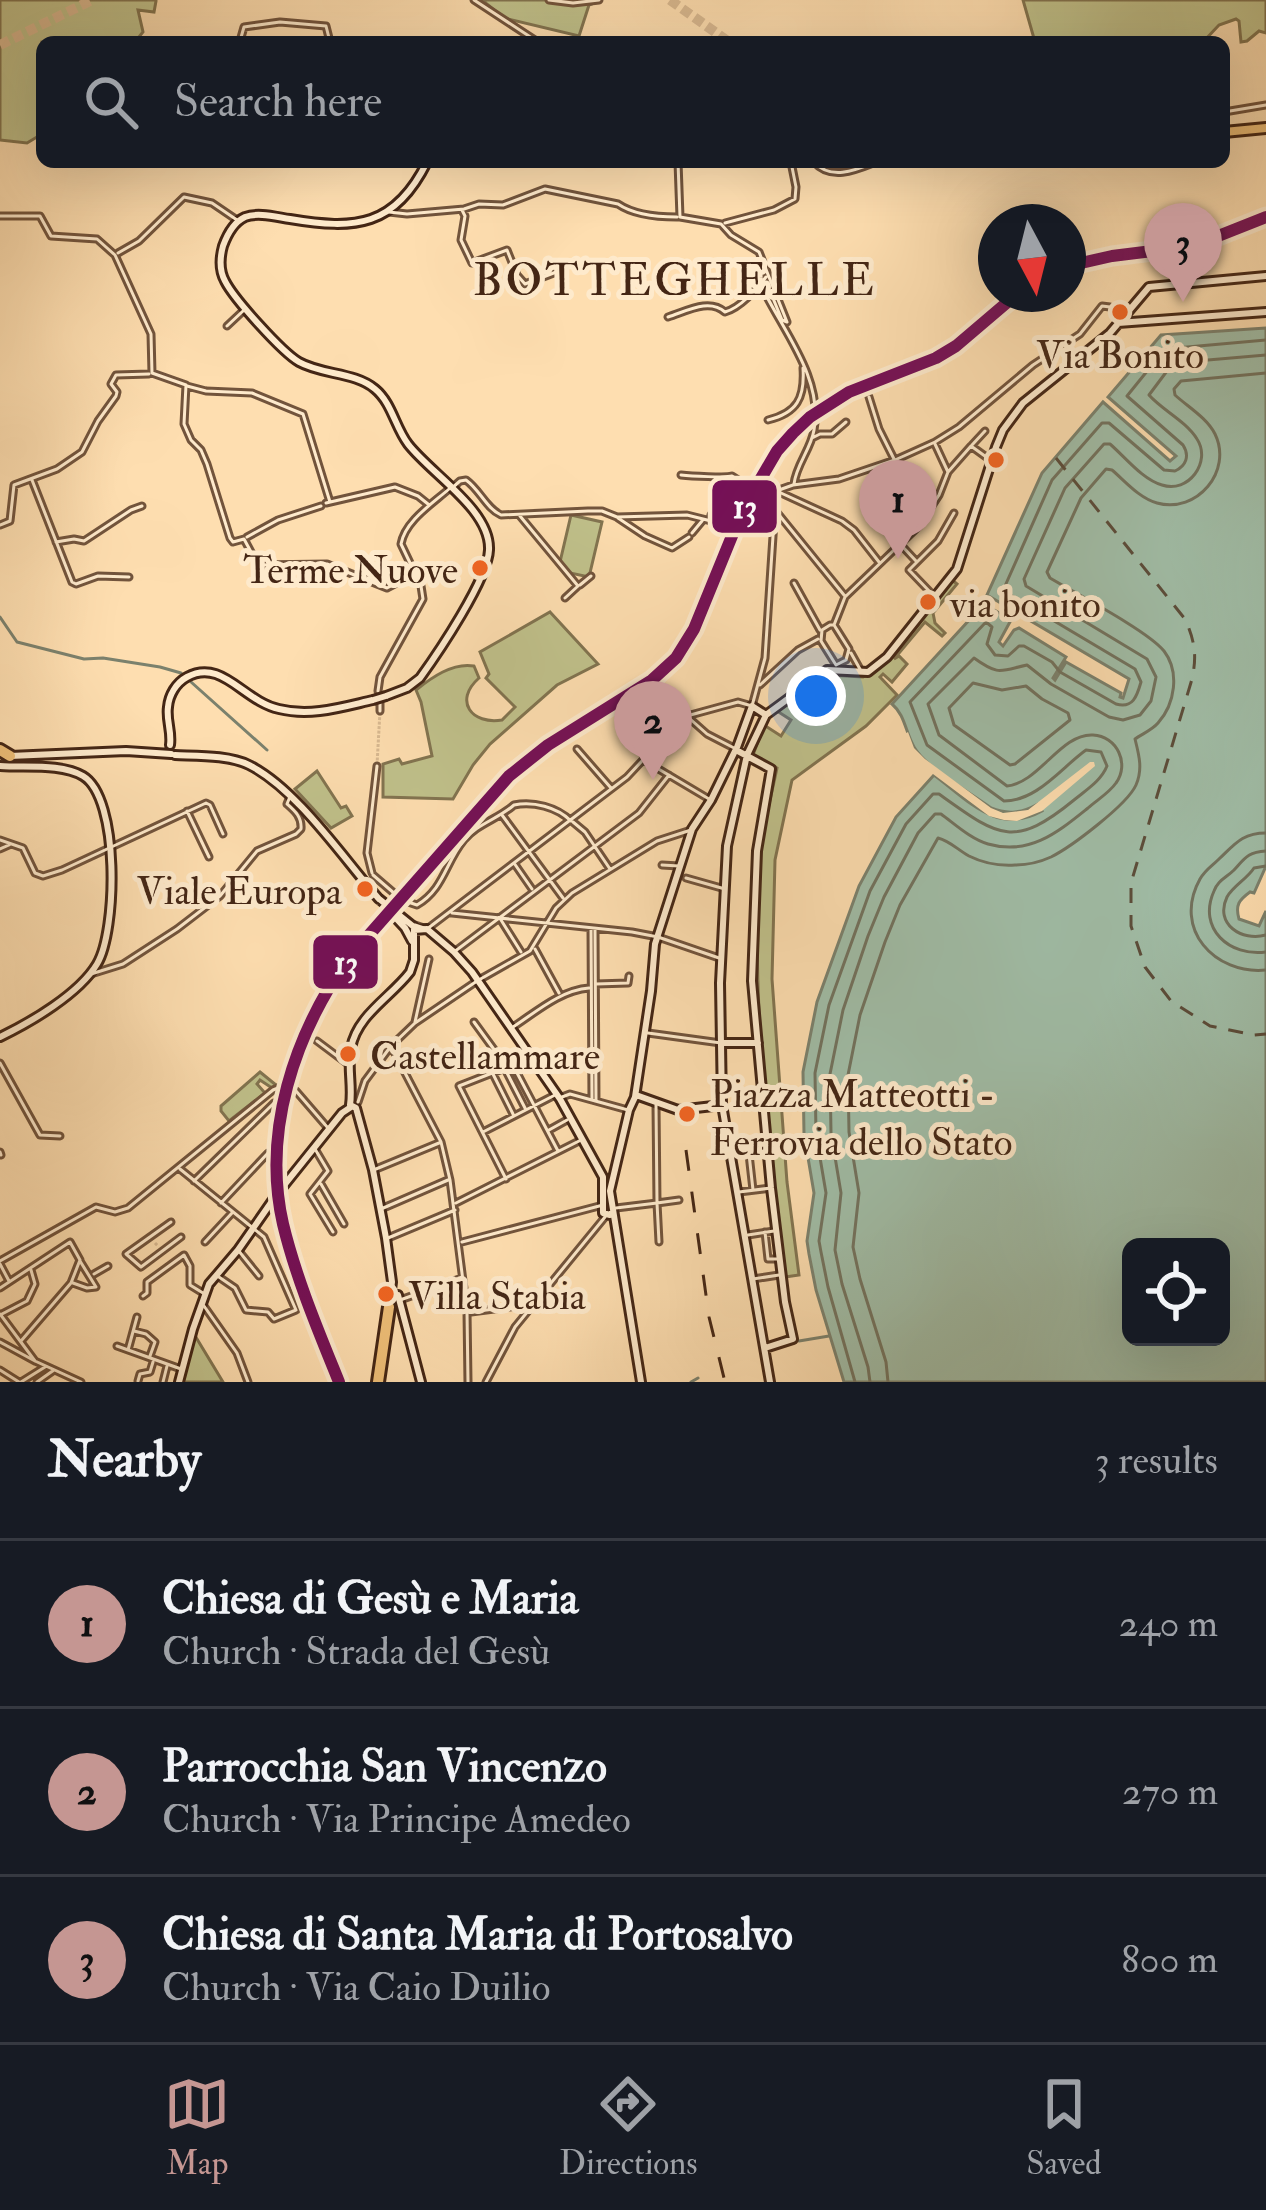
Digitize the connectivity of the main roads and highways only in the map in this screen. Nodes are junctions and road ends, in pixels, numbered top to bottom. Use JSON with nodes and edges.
{"nodes":[{"id":1,"x":1266,"y":128,"type":"edge"},
{"id":2,"x":1230,"y":131,"type":"edge"},
{"id":3,"x":394,"y":1297,"type":"road end"},
{"id":4,"x":378,"y":1382,"type":"edge"}],
"edges":[{"from":1,"to":2,"type":"main road"},
{"from":3,"to":4,"type":"highway"}]}
